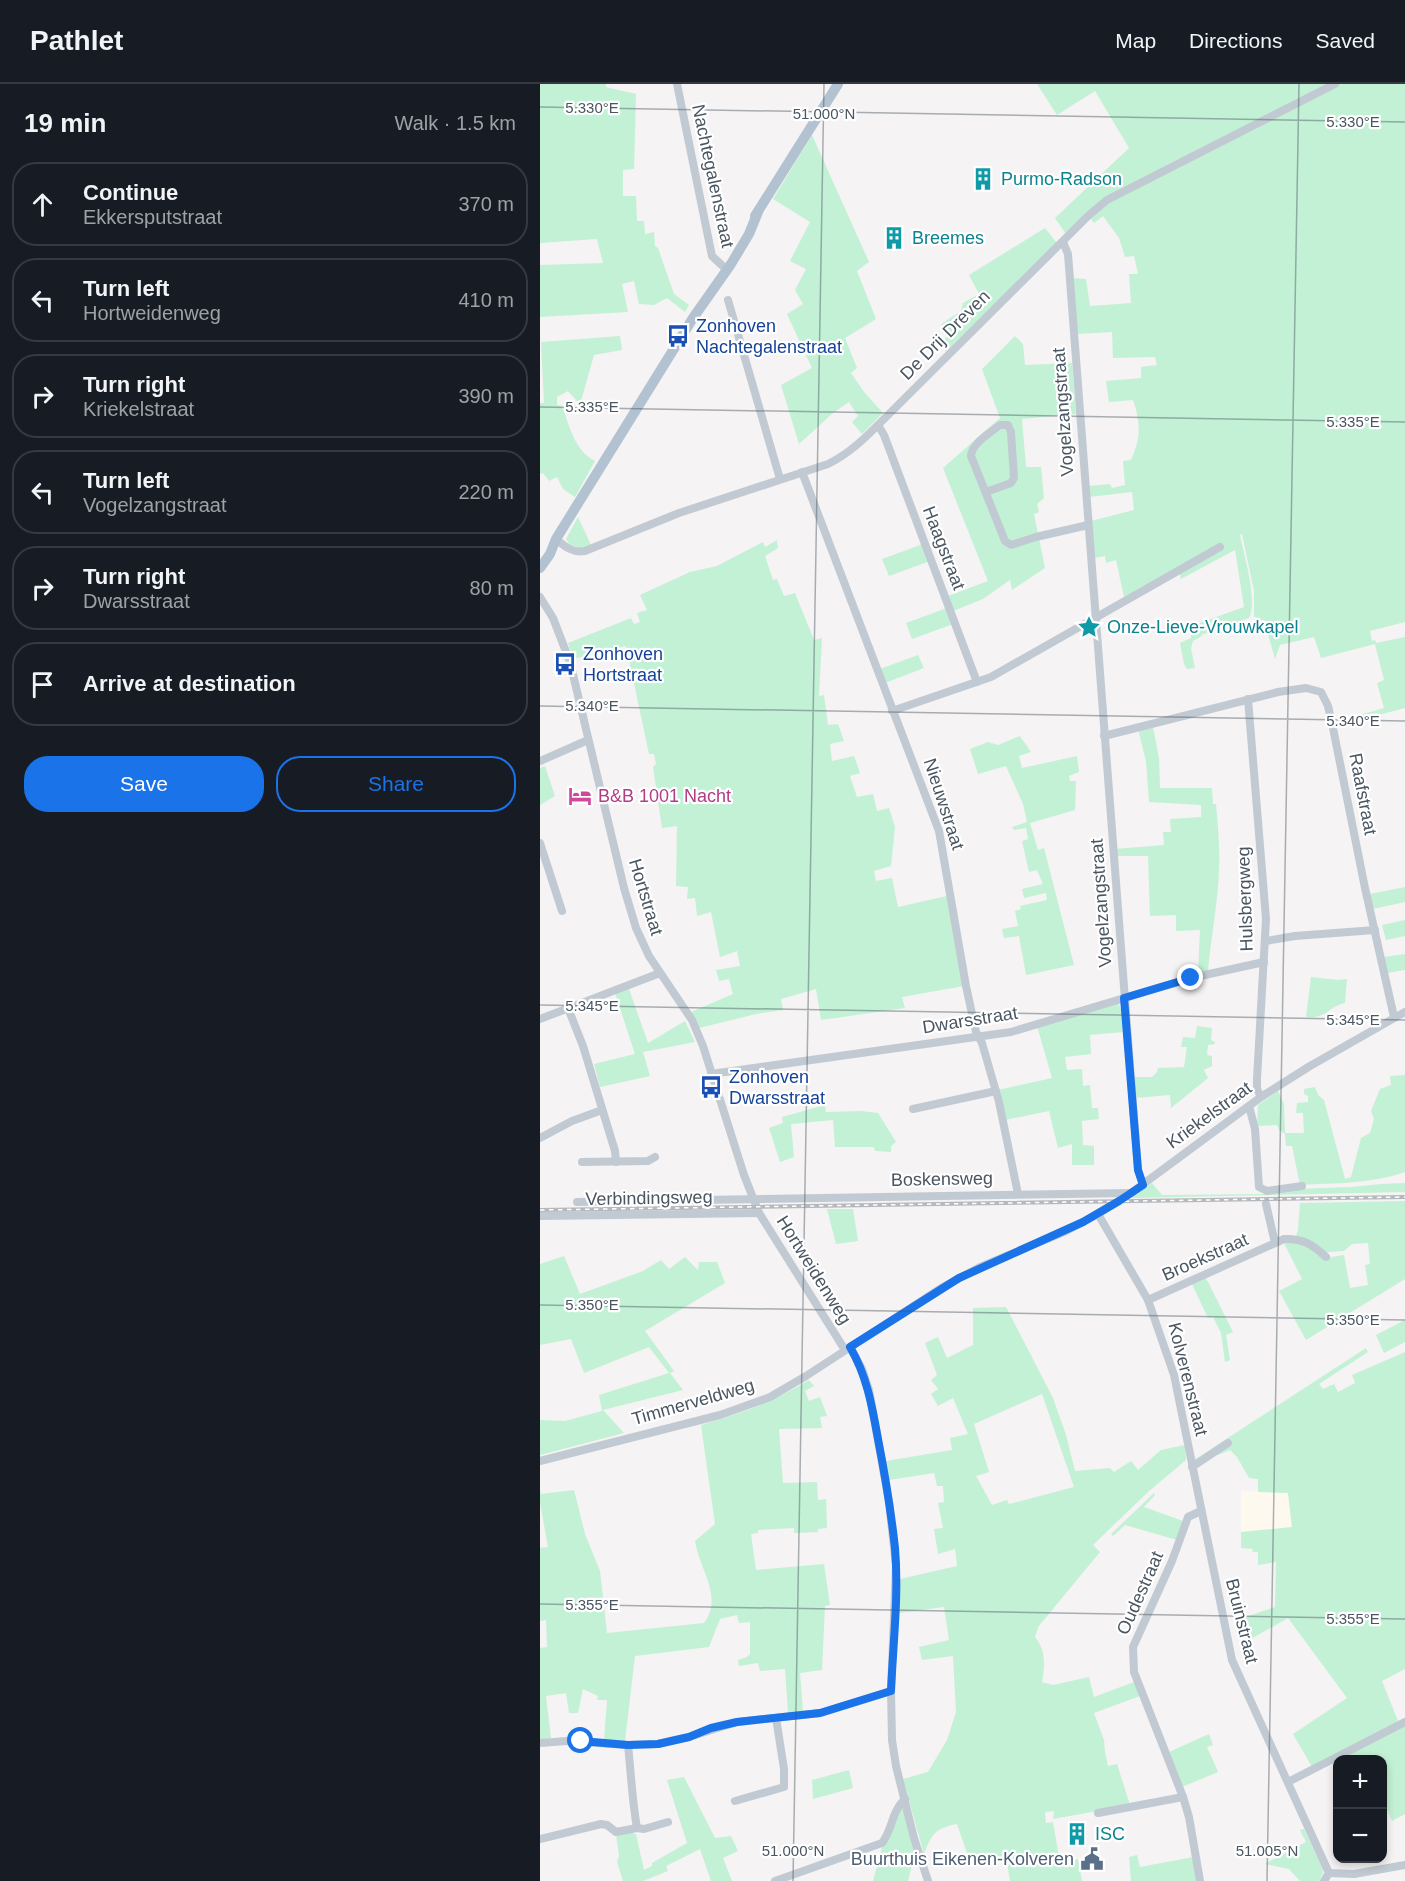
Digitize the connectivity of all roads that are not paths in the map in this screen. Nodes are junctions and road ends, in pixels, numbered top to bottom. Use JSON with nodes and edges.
{"nodes":[{"id":1,"x":677,"y":84,"type":"edge"},
{"id":2,"x":838,"y":84,"type":"edge"},
{"id":3,"x":1335,"y":84,"type":"edge"},
{"id":4,"x":1063,"y":242,"type":"junction"},
{"id":5,"x":724,"y":268,"type":"junction"},
{"id":6,"x":728,"y":300,"type":"dead end"},
{"id":7,"x":878,"y":425,"type":"junction"},
{"id":8,"x":802,"y":472,"type":"junction"},
{"id":9,"x":780,"y":480,"type":"junction"},
{"id":10,"x":986,"y":492,"type":"junction"},
{"id":11,"x":1088,"y":525,"type":"junction"},
{"id":12,"x":556,"y":539,"type":"junction"},
{"id":13,"x":1220,"y":547,"type":"dead end"},
{"id":14,"x":540,"y":556,"type":"edge"},
{"id":15,"x":540,"y":568,"type":"edge"},
{"id":16,"x":540,"y":597,"type":"edge"},
{"id":17,"x":540,"y":608,"type":"edge"},
{"id":18,"x":1095,"y":617,"type":"junction"},
{"id":19,"x":555,"y":625,"type":"junction"},
{"id":20,"x":977,"y":682,"type":"junction"},
{"id":21,"x":1248,"y":699,"type":"junction"},
{"id":22,"x":892,"y":711,"type":"junction"},
{"id":23,"x":1104,"y":736,"type":"junction"},
{"id":24,"x":588,"y":740,"type":"junction"},
{"id":25,"x":540,"y":761,"type":"edge"},
{"id":26,"x":540,"y":843,"type":"edge"},
{"id":27,"x":562,"y":911,"type":"dead end"},
{"id":28,"x":1375,"y":930,"type":"junction"},
{"id":29,"x":1266,"y":941,"type":"junction"},
{"id":30,"x":1264,"y":962,"type":"junction"},
{"id":31,"x":660,"y":973,"type":"junction"},
{"id":32,"x":1124,"y":998,"type":"junction"},
{"id":33,"x":568,"y":1008,"type":"junction"},
{"id":34,"x":1405,"y":1012,"type":"edge"},
{"id":35,"x":1394,"y":1017,"type":"junction"},
{"id":36,"x":540,"y":1019,"type":"edge"},
{"id":37,"x":978,"y":1038,"type":"junction"},
{"id":38,"x":711,"y":1074,"type":"junction"},
{"id":39,"x":996,"y":1091,"type":"junction"},
{"id":40,"x":1261,"y":1097,"type":"junction"},
{"id":41,"x":1249,"y":1107,"type":"junction"},
{"id":42,"x":912,"y":1109,"type":"dead end"},
{"id":43,"x":602,"y":1110,"type":"junction"},
{"id":44,"x":540,"y":1138,"type":"edge"},
{"id":45,"x":654,"y":1157,"type":"dead end"},
{"id":46,"x":582,"y":1162,"type":"dead end"},
{"id":47,"x":616,"y":1162,"type":"junction"},
{"id":48,"x":1143,"y":1185,"type":"junction"},
{"id":49,"x":1302,"y":1186,"type":"dead end"},
{"id":50,"x":1131,"y":1193,"type":"junction"},
{"id":51,"x":1018,"y":1194,"type":"junction"},
{"id":52,"x":663,"y":1197,"type":"dead end"},
{"id":53,"x":577,"y":1202,"type":"dead end"},
{"id":54,"x":755,"y":1203,"type":"junction"},
{"id":55,"x":1266,"y":1204,"type":"dead end"},
{"id":56,"x":1098,"y":1214,"type":"junction"},
{"id":57,"x":540,"y":1216,"type":"edge"},
{"id":58,"x":1275,"y":1243,"type":"junction"},
{"id":59,"x":1326,"y":1257,"type":"dead end"},
{"id":60,"x":1148,"y":1300,"type":"junction"},
{"id":61,"x":848,"y":1348,"type":"junction"},
{"id":62,"x":1228,"y":1443,"type":"dead end"},
{"id":63,"x":540,"y":1461,"type":"edge"},
{"id":64,"x":1192,"y":1463,"type":"junction"},
{"id":65,"x":1201,"y":1511,"type":"junction"},
{"id":66,"x":891,"y":1691,"type":"junction"},
{"id":67,"x":776,"y":1718,"type":"junction"},
{"id":68,"x":1405,"y":1722,"type":"edge"},
{"id":69,"x":540,"y":1743,"type":"edge"},
{"id":70,"x":628,"y":1745,"type":"junction"},
{"id":71,"x":1288,"y":1782,"type":"junction"},
{"id":72,"x":1183,"y":1797,"type":"junction"},
{"id":73,"x":905,"y":1799,"type":"junction"},
{"id":74,"x":735,"y":1801,"type":"dead end"},
{"id":75,"x":1098,"y":1813,"type":"dead end"},
{"id":76,"x":668,"y":1822,"type":"dead end"},
{"id":77,"x":637,"y":1828,"type":"junction"},
{"id":78,"x":540,"y":1839,"type":"edge"},
{"id":79,"x":1405,"y":1865,"type":"edge"},
{"id":80,"x":1326,"y":1877,"type":"edge"},
{"id":81,"x":775,"y":1881,"type":"edge"},
{"id":82,"x":928,"y":1881,"type":"edge"},
{"id":83,"x":1200,"y":1881,"type":"edge"}],
"edges":[{"from":1,"to":5,"type":"street","name":"Nachtegalenstraat"},
{"from":2,"to":5,"type":"main road"},
{"from":3,"to":4,"type":"street","name":"De Drij Dreven"},
{"from":4,"to":7,"type":"street","name":"De Drij Dreven"},
{"from":4,"to":11,"type":"street","name":"Vogelzangstraat"},
{"from":5,"to":12,"type":"main road"},
{"from":6,"to":9,"type":"street"},
{"from":7,"to":8,"type":"street","name":"De Drij Dreven"},
{"from":7,"to":20,"type":"street","name":"Haagstraat"},
{"from":8,"to":9,"type":"street","name":"De Drij Dreven"},
{"from":8,"to":22,"type":"street","name":"Nieuwstraat"},
{"from":9,"to":12,"type":"street","name":"De Drij Dreven"},
{"from":10,"to":10,"type":"street"},
{"from":10,"to":11,"type":"street"},
{"from":11,"to":18,"type":"street","name":"Vogelzangstraat"},
{"from":12,"to":14,"type":"main road"},
{"from":12,"to":15,"type":"main road"},
{"from":13,"to":18,"type":"street"},
{"from":16,"to":19,"type":"street","name":"Hortstraat"},
{"from":17,"to":19,"type":"street","name":"Hortstraat"},
{"from":18,"to":20,"type":"street"},
{"from":18,"to":23,"type":"street","name":"Vogelzangstraat"},
{"from":19,"to":24,"type":"street","name":"Hortstraat"},
{"from":20,"to":22,"type":"street"},
{"from":21,"to":23,"type":"street","name":"Raafstraat"},
{"from":21,"to":28,"type":"street","name":"Raafstraat"},
{"from":21,"to":29,"type":"street","name":"Hulsbergweg"},
{"from":22,"to":37,"type":"street","name":"Nieuwstraat"},
{"from":23,"to":32,"type":"street","name":"Vogelzangstraat"},
{"from":24,"to":25,"type":"street"},
{"from":24,"to":31,"type":"street","name":"Hortstraat"},
{"from":26,"to":27,"type":"street"},
{"from":28,"to":29,"type":"street"},
{"from":28,"to":35,"type":"street","name":"Raafstraat"},
{"from":29,"to":30,"type":"street","name":"Hulsbergweg"},
{"from":30,"to":32,"type":"street","name":"Dwarsstraat"},
{"from":30,"to":40,"type":"street","name":"Hulsbergweg"},
{"from":31,"to":33,"type":"street"},
{"from":31,"to":38,"type":"street","name":"Hortstraat"},
{"from":32,"to":37,"type":"street","name":"Dwarsstraat"},
{"from":32,"to":48,"type":"street","name":"Vogelzangstraat"},
{"from":33,"to":36,"type":"street"},
{"from":33,"to":43,"type":"street"},
{"from":34,"to":35,"type":"street","name":"Kriekelstraat"},
{"from":35,"to":40,"type":"street","name":"Kriekelstraat"},
{"from":37,"to":38,"type":"street","name":"Dwarsstraat"},
{"from":37,"to":39,"type":"street","name":"Nieuwstraat"},
{"from":38,"to":54,"type":"street","name":"Hortstraat"},
{"from":39,"to":42,"type":"street"},
{"from":39,"to":51,"type":"street","name":"Nieuwstraat"},
{"from":40,"to":41,"type":"street","name":"Kriekelstraat"},
{"from":41,"to":48,"type":"street","name":"Kriekelstraat"},
{"from":41,"to":49,"type":"street"},
{"from":43,"to":44,"type":"street"},
{"from":43,"to":47,"type":"street"},
{"from":45,"to":47,"type":"street"},
{"from":46,"to":47,"type":"street"},
{"from":48,"to":50,"type":"street","name":"Kriekelstraat"},
{"from":50,"to":51,"type":"street","name":"Boskensweg"},
{"from":50,"to":56,"type":"street","name":"Kriekelstraat"},
{"from":51,"to":54,"type":"street","name":"Boskensweg"},
{"from":52,"to":54,"type":"street"},
{"from":53,"to":54,"type":"street"},
{"from":54,"to":57,"type":"street","name":"Verbindingsweg"},
{"from":54,"to":61,"type":"street","name":"Hortweidenweg"},
{"from":55,"to":58,"type":"street","name":"Broekstraat"},
{"from":56,"to":60,"type":"street","name":"Kolverenstraat"},
{"from":56,"to":61,"type":"street","name":"Kriekelstraat"},
{"from":58,"to":59,"type":"street","name":"Broekstraat"},
{"from":58,"to":60,"type":"street","name":"Broekstraat"},
{"from":60,"to":64,"type":"street","name":"Kolverenstraat"},
{"from":61,"to":63,"type":"street","name":"Timmerveldweg"},
{"from":61,"to":66,"type":"street","name":"Hortweidenweg"},
{"from":62,"to":64,"type":"street"},
{"from":64,"to":65,"type":"street","name":"Bruinstraat"},
{"from":65,"to":71,"type":"street","name":"Bruinstraat"},
{"from":65,"to":72,"type":"street","name":"Oudestraat"},
{"from":66,"to":67,"type":"street"},
{"from":66,"to":73,"type":"street","name":"Hortweidenweg"},
{"from":67,"to":70,"type":"street"},
{"from":67,"to":74,"type":"street"},
{"from":68,"to":71,"type":"street"},
{"from":69,"to":70,"type":"street"},
{"from":70,"to":77,"type":"street"},
{"from":71,"to":80,"type":"street","name":"Bruinstraat"},
{"from":72,"to":75,"type":"street"},
{"from":72,"to":83,"type":"street","name":"Oudestraat"},
{"from":73,"to":81,"type":"street"},
{"from":73,"to":82,"type":"street","name":"Hortweidenweg"},
{"from":76,"to":77,"type":"street"},
{"from":77,"to":78,"type":"street"},
{"from":79,"to":80,"type":"street"}]}
